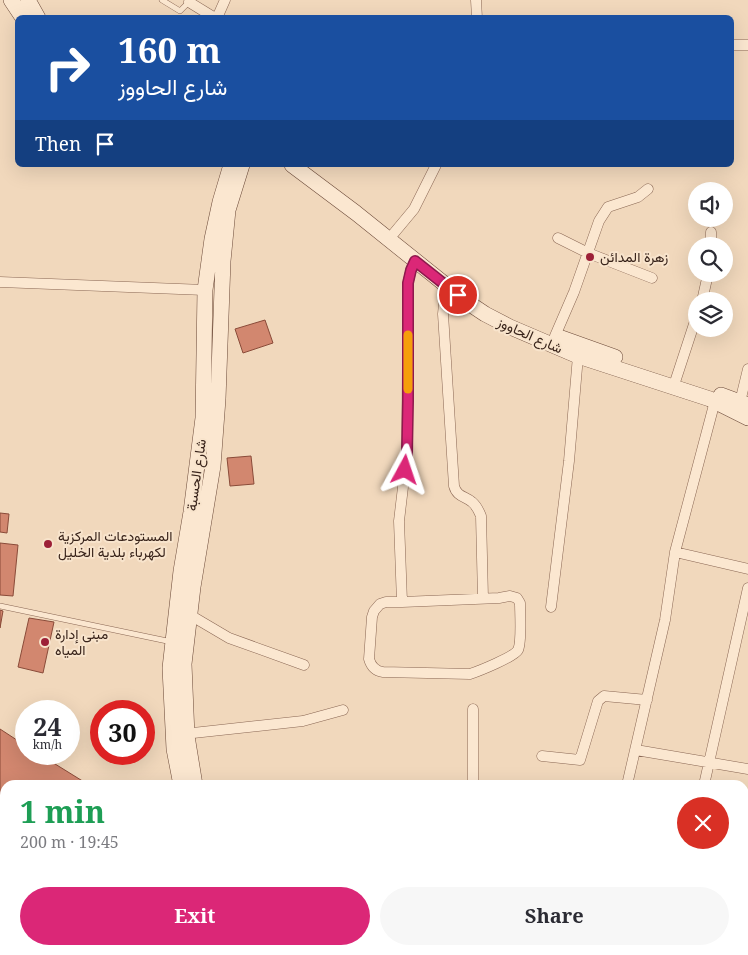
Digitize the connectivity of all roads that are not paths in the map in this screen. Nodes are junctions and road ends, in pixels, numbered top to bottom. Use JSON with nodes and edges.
{"nodes":[{"id":1,"x":162,"y":0,"type":"edge"},
{"id":2,"x":225,"y":0,"type":"edge"},
{"id":3,"x":476,"y":0,"type":"edge"},
{"id":4,"x":190,"y":2,"type":"joint"},
{"id":5,"x":0,"y":4,"type":"edge"},
{"id":6,"x":20,"y":7,"type":"edge"},
{"id":7,"x":33,"y":15,"type":"edge"},
{"id":8,"x":211,"y":15,"type":"edge"},
{"id":9,"x":218,"y":15,"type":"edge"},
{"id":10,"x":477,"y":15,"type":"edge"},
{"id":11,"x":734,"y":45,"type":"edge"},
{"id":12,"x":748,"y":45,"type":"edge"},
{"id":13,"x":230,"y":167,"type":"edge"},
{"id":14,"x":241,"y":167,"type":"edge"},
{"id":15,"x":295,"y":167,"type":"edge"},
{"id":16,"x":309,"y":167,"type":"edge"},
{"id":17,"x":435,"y":167,"type":"edge"},
{"id":18,"x":648,"y":190,"type":"dead end"},
{"id":19,"x":711,"y":232,"type":"dead end"},
{"id":20,"x":394,"y":233,"type":"junction"},
{"id":21,"x":711,"y":237,"type":"edge"},
{"id":22,"x":558,"y":238,"type":"dead end"},
{"id":23,"x":588,"y":253,"type":"junction"},
{"id":24,"x":415,"y":261,"type":"junction"},
{"id":25,"x":652,"y":278,"type":"dead end"},
{"id":26,"x":0,"y":282,"type":"edge"},
{"id":27,"x":449,"y":288,"type":"junction"},
{"id":28,"x":206,"y":290,"type":"junction"},
{"id":29,"x":554,"y":336,"type":"junction"},
{"id":30,"x":690,"y":337,"type":"edge"},
{"id":31,"x":578,"y":356,"type":"junction"},
{"id":32,"x":748,"y":369,"type":"edge"},
{"id":33,"x":676,"y":378,"type":"junction"},
{"id":34,"x":715,"y":401,"type":"junction"},
{"id":35,"x":744,"y":403,"type":"edge"},
{"id":36,"x":748,"y":418,"type":"edge"},
{"id":37,"x":675,"y":552,"type":"junction"},
{"id":38,"x":748,"y":569,"type":"edge"},
{"id":39,"x":748,"y":588,"type":"edge"},
{"id":40,"x":483,"y":598,"type":"junction"},
{"id":41,"x":402,"y":602,"type":"junction"},
{"id":42,"x":0,"y":606,"type":"edge"},
{"id":43,"x":551,"y":608,"type":"dead end"},
{"id":44,"x":190,"y":615,"type":"junction"},
{"id":45,"x":173,"y":642,"type":"junction"},
{"id":46,"x":304,"y":664,"type":"dead end"},
{"id":47,"x":647,"y":700,"type":"junction"},
{"id":48,"x":473,"y":709,"type":"dead end"},
{"id":49,"x":343,"y":710,"type":"dead end"},
{"id":50,"x":186,"y":732,"type":"junction"},
{"id":51,"x":636,"y":750,"type":"junction"},
{"id":52,"x":542,"y":756,"type":"dead end"},
{"id":53,"x":708,"y":762,"type":"junction"},
{"id":54,"x":748,"y":769,"type":"edge"},
{"id":55,"x":180,"y":780,"type":"edge"},
{"id":56,"x":194,"y":780,"type":"edge"},
{"id":57,"x":473,"y":780,"type":"edge"},
{"id":58,"x":628,"y":780,"type":"edge"},
{"id":59,"x":705,"y":780,"type":"edge"}],
"edges":[{"from":1,"to":4,"type":"lane"},
{"from":2,"to":9,"type":"street"},
{"from":3,"to":10,"type":"street"},
{"from":4,"to":8,"type":"street"},
{"from":5,"to":6,"type":"main road"},
{"from":6,"to":7,"type":"main road"},
{"from":11,"to":12,"type":"street"},
{"from":13,"to":28,"type":"main road","name":"شارع الحسبة"},
{"from":14,"to":44,"type":"main road","name":"شارع الحسبة"},
{"from":15,"to":24,"type":"main road","name":"شارع الحاووز"},
{"from":16,"to":20,"type":"main road","name":"شارع الحاووز"},
{"from":17,"to":20,"type":"street"},
{"from":18,"to":23,"type":"street"},
{"from":19,"to":21,"type":"street"},
{"from":20,"to":29,"type":"main road","name":"شارع الحاووز"},
{"from":22,"to":23,"type":"street"},
{"from":23,"to":25,"type":"street"},
{"from":23,"to":29,"type":"street"},
{"from":24,"to":27,"type":"main road","name":"شارع الحاووز"},
{"from":24,"to":41,"type":"street"},
{"from":26,"to":28,"type":"street"},
{"from":27,"to":31,"type":"main road","name":"شارع الحاووز"},
{"from":27,"to":40,"type":"street"},
{"from":28,"to":45,"type":"main road","name":"شارع الحسبة"},
{"from":29,"to":33,"type":"main road","name":"شارع الحاووز"},
{"from":30,"to":33,"type":"street"},
{"from":31,"to":34,"type":"main road","name":"شارع الحاووز"},
{"from":31,"to":43,"type":"street"},
{"from":32,"to":35,"type":"street"},
{"from":33,"to":35,"type":"main road","name":"شارع الحاووز"},
{"from":34,"to":36,"type":"main road","name":"شارع الحاووز"},
{"from":34,"to":37,"type":"street"},
{"from":37,"to":38,"type":"street"},
{"from":37,"to":47,"type":"street"},
{"from":39,"to":53,"type":"street"},
{"from":40,"to":41,"type":"street"},
{"from":40,"to":41,"type":"street"},
{"from":42,"to":45,"type":"lane"},
{"from":44,"to":46,"type":"street"},
{"from":44,"to":50,"type":"main road","name":"شارع الحسبة"},
{"from":45,"to":55,"type":"main road","name":"شارع الحسبة"},
{"from":47,"to":51,"type":"street"},
{"from":47,"to":52,"type":"street"},
{"from":48,"to":57,"type":"street"},
{"from":49,"to":50,"type":"street"},
{"from":50,"to":56,"type":"main road","name":"شارع الحسبة"},
{"from":51,"to":53,"type":"street"},
{"from":51,"to":58,"type":"street"},
{"from":53,"to":54,"type":"street"},
{"from":53,"to":59,"type":"street"}]}
